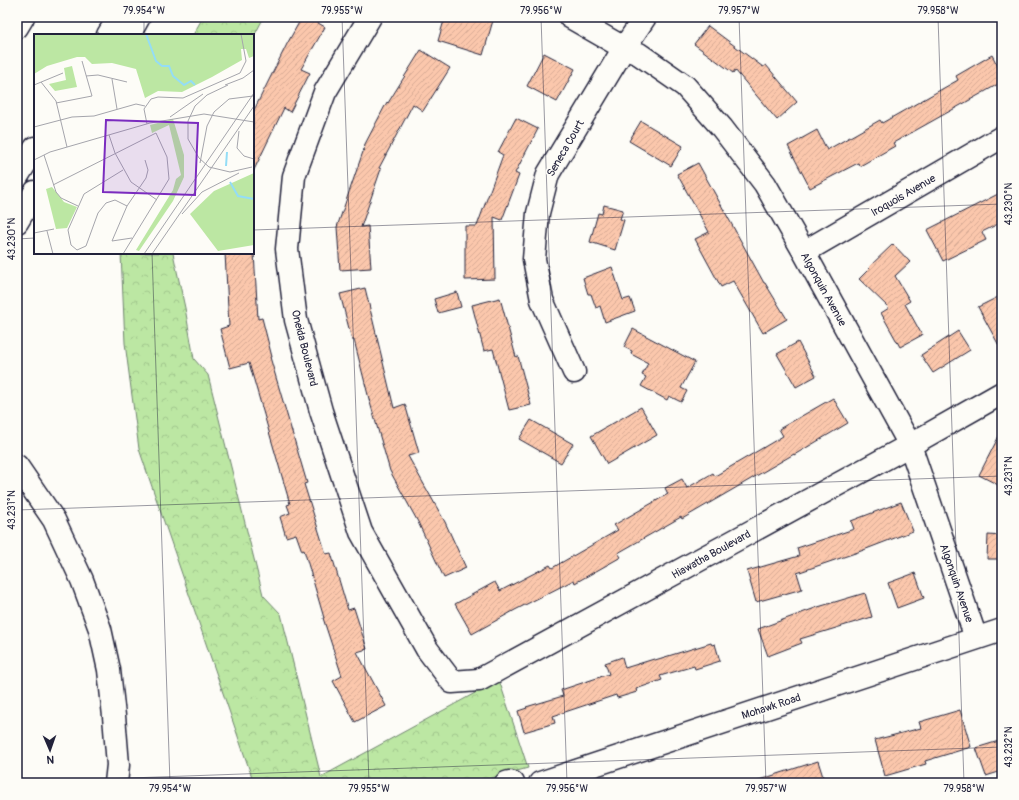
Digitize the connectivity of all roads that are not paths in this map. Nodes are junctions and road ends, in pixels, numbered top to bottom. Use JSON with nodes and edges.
{"nodes":[{"id":1,"x":23,"y":17,"type":"edge"},
{"id":2,"x":119,"y":17,"type":"edge"},
{"id":3,"x":139,"y":17,"type":"edge"},
{"id":4,"x":370,"y":17,"type":"edge"},
{"id":5,"x":570,"y":17,"type":"edge"},
{"id":6,"x":644,"y":17,"type":"edge"},
{"id":7,"x":17,"y":27,"type":"edge"},
{"id":8,"x":109,"y":34,"type":"edge"},
{"id":9,"x":130,"y":34,"type":"edge"},
{"id":10,"x":624,"y":48,"type":"junction"},
{"id":11,"x":1002,"y":138,"type":"edge"},
{"id":12,"x":34,"y":150,"type":"edge"},
{"id":13,"x":17,"y":176,"type":"edge"},
{"id":14,"x":34,"y":194,"type":"edge"},
{"id":15,"x":17,"y":222,"type":"edge"},
{"id":16,"x":804,"y":252,"type":"junction"},
{"id":17,"x":574,"y":372,"type":"dead end"},
{"id":18,"x":1002,"y":393,"type":"edge"},
{"id":19,"x":910,"y":445,"type":"junction"},
{"id":20,"x":17,"y":466,"type":"edge"},
{"id":21,"x":1002,"y":630,"type":"edge"},
{"id":22,"x":976,"y":638,"type":"junction"},
{"id":23,"x":427,"y":649,"type":"joint"},
{"id":24,"x":553,"y":781,"type":"edge"},
{"id":25,"x":116,"y":783,"type":"edge"},
{"id":26,"x":506,"y":783,"type":"edge"},
{"id":27,"x":513,"y":783,"type":"edge"}],
"edges":[{"from":1,"to":7,"type":"main road"},
{"from":2,"to":8,"type":"main road"},
{"from":3,"to":9,"type":"main road"},
{"from":4,"to":23,"type":"main road","name":"Oneida Boulevard"},
{"from":5,"to":10,"type":"main road","name":"Algonquin Avenue"},
{"from":6,"to":10,"type":"main road","name":"Seneca Court"},
{"from":10,"to":16,"type":"main road","name":"Algonquin Avenue"},
{"from":10,"to":17,"type":"main road","name":"Seneca Court"},
{"from":11,"to":16,"type":"main road","name":"Iroquois Avenue"},
{"from":12,"to":13,"type":"main road"},
{"from":14,"to":15,"type":"main road"},
{"from":16,"to":19,"type":"main road","name":"Algonquin Avenue"},
{"from":18,"to":19,"type":"main road","name":"Hiawatha Boulevard"},
{"from":19,"to":22,"type":"main road","name":"Algonquin Avenue"},
{"from":19,"to":23,"type":"main road","name":"Hiawatha Boulevard"},
{"from":20,"to":25,"type":"main road"},
{"from":21,"to":22,"type":"main road","name":"Mohawk Road"},
{"from":22,"to":24,"type":"main road","name":"Mohawk Road"},
{"from":26,"to":27,"type":"main road"}]}
